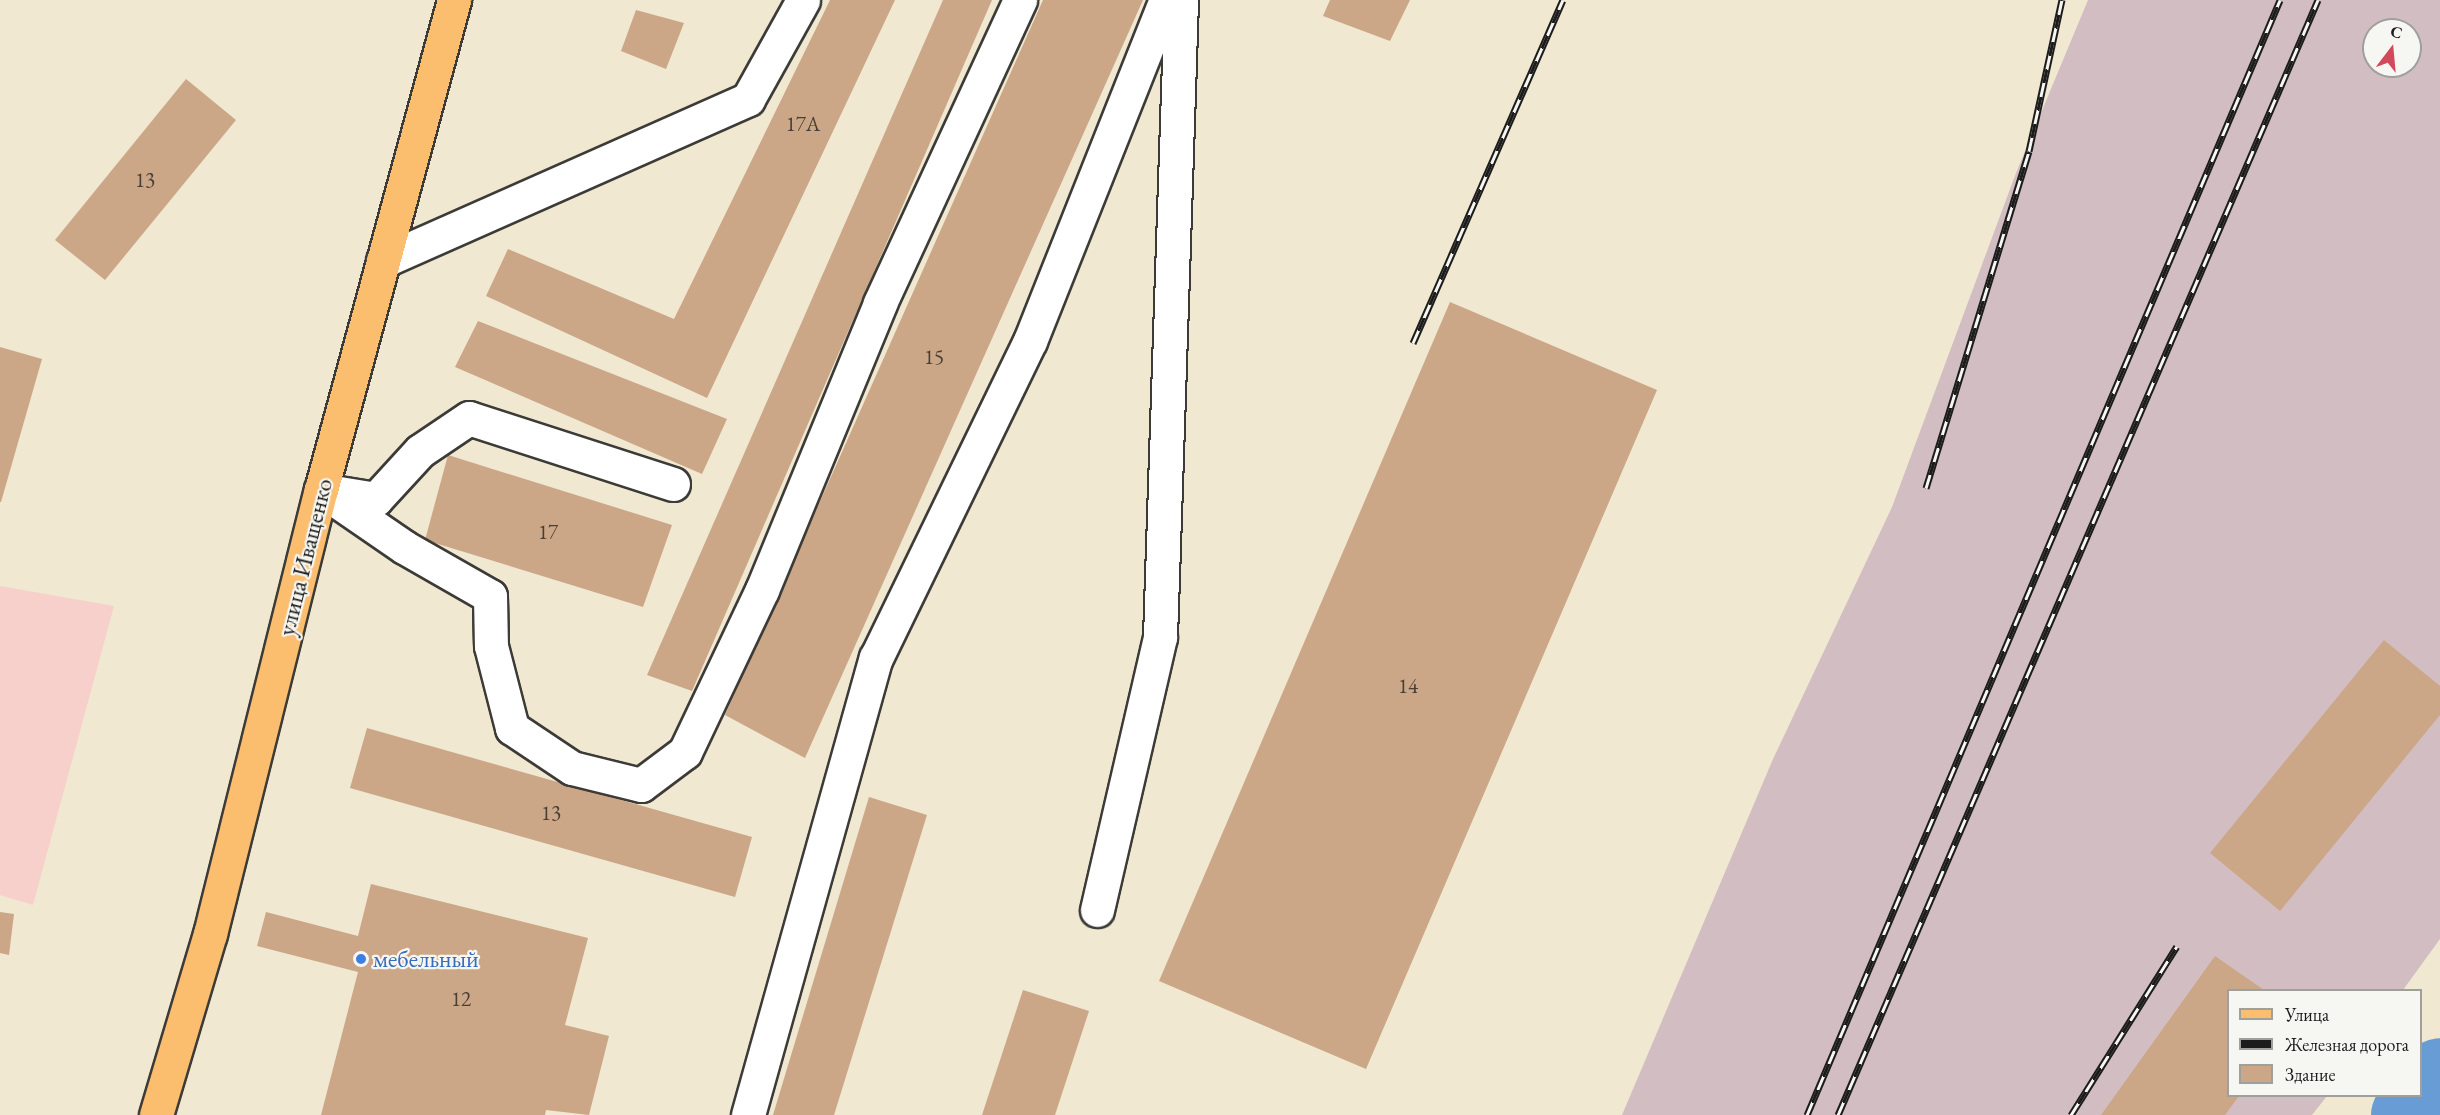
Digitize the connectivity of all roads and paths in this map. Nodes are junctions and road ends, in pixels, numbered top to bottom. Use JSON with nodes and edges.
{"nodes":[{"id":1,"x":454,"y":0,"type":"edge"},
{"id":2,"x":804,"y":0,"type":"edge"},
{"id":3,"x":1020,"y":0,"type":"edge"},
{"id":4,"x":1166,"y":0,"type":"edge"},
{"id":5,"x":1181,"y":0,"type":"edge"},
{"id":6,"x":383,"y":261,"type":"junction"},
{"id":7,"x":673,"y":484,"type":"dead end"},
{"id":8,"x":321,"y":490,"type":"junction"},
{"id":9,"x":1097,"y":910,"type":"dead end"},
{"id":10,"x":156,"y":1115,"type":"edge"},
{"id":11,"x":748,"y":1115,"type":"edge"}],
"edges":[{"from":1,"to":6,"type":"main road","name":"улица Иващенко"},
{"from":2,"to":6,"type":"lane"},
{"from":3,"to":8,"type":"lane"},
{"from":4,"to":11,"type":"lane"},
{"from":5,"to":9,"type":"lane"},
{"from":6,"to":8,"type":"main road","name":"улица Иващенко"},
{"from":7,"to":8,"type":"lane"},
{"from":8,"to":10,"type":"main road","name":"улица Иващенко"}]}
